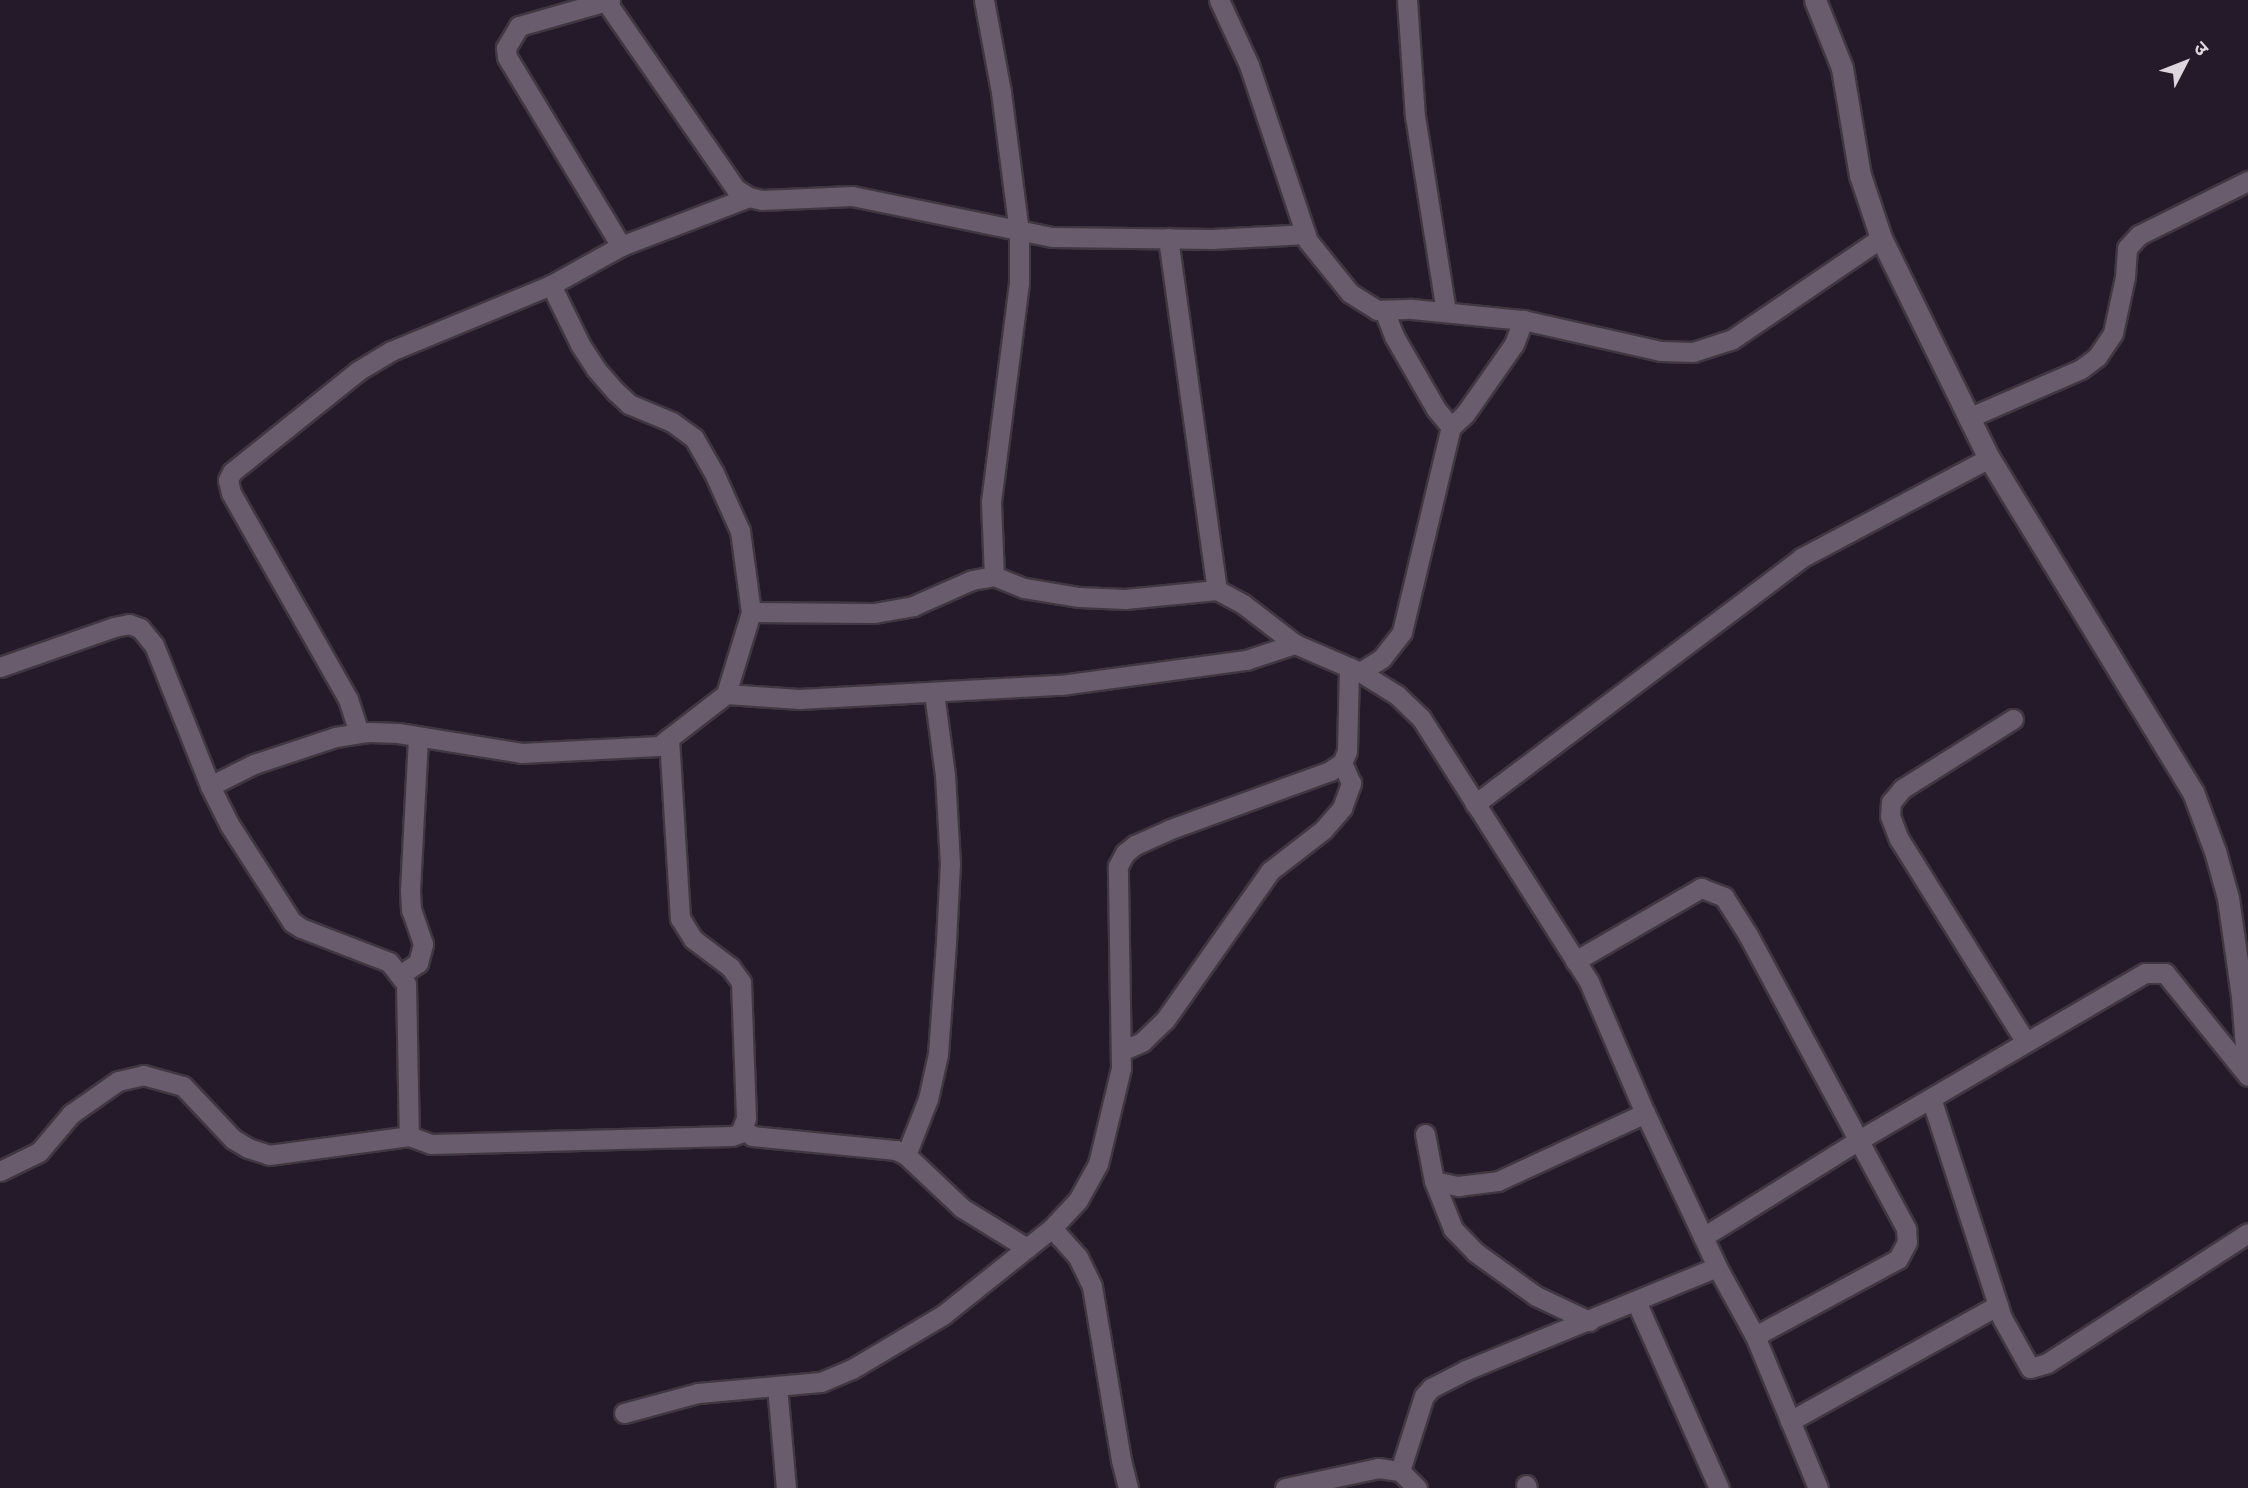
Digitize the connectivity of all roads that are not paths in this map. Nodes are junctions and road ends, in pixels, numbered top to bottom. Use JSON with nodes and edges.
{"nodes":[{"id":1,"x":607,"y":0,"type":"edge"},
{"id":2,"x":984,"y":0,"type":"edge"},
{"id":3,"x":1219,"y":0,"type":"edge"},
{"id":4,"x":1407,"y":0,"type":"edge"},
{"id":5,"x":1815,"y":0,"type":"edge"},
{"id":6,"x":2248,"y":181,"type":"edge"},
{"id":7,"x":748,"y":197,"type":"junction"},
{"id":8,"x":1019,"y":232,"type":"junction"},
{"id":9,"x":1306,"y":234,"type":"junction"},
{"id":10,"x":1168,"y":238,"type":"junction"},
{"id":11,"x":1881,"y":238,"type":"junction"},
{"id":12,"x":621,"y":246,"type":"junction"},
{"id":13,"x":551,"y":285,"type":"junction"},
{"id":14,"x":1384,"y":310,"type":"junction"},
{"id":15,"x":1446,"y":313,"type":"junction"},
{"id":16,"x":1523,"y":320,"type":"junction"},
{"id":17,"x":1968,"y":418,"type":"junction"},
{"id":18,"x":1451,"y":427,"type":"junction"},
{"id":19,"x":1989,"y":458,"type":"junction"},
{"id":20,"x":994,"y":576,"type":"junction"},
{"id":21,"x":1217,"y":590,"type":"junction"},
{"id":22,"x":751,"y":612,"type":"junction"},
{"id":23,"x":1295,"y":644,"type":"junction"},
{"id":24,"x":0,"y":667,"type":"edge"},
{"id":25,"x":1354,"y":670,"type":"junction"},
{"id":26,"x":934,"y":693,"type":"junction"},
{"id":27,"x":726,"y":694,"type":"junction"},
{"id":28,"x":2013,"y":719,"type":"dead end"},
{"id":29,"x":359,"y":733,"type":"junction"},
{"id":30,"x":418,"y":737,"type":"junction"},
{"id":31,"x":669,"y":738,"type":"junction"},
{"id":32,"x":1342,"y":763,"type":"junction"},
{"id":33,"x":210,"y":786,"type":"junction"},
{"id":34,"x":1475,"y":804,"type":"junction"},
{"id":35,"x":2241,"y":940,"type":"edge"},
{"id":36,"x":1576,"y":961,"type":"junction"},
{"id":37,"x":400,"y":975,"type":"junction"},
{"id":38,"x":2245,"y":995,"type":"edge"},
{"id":39,"x":2026,"y":1042,"type":"junction"},
{"id":40,"x":1121,"y":1051,"type":"junction"},
{"id":41,"x":2248,"y":1074,"type":"edge"},
{"id":42,"x":1931,"y":1098,"type":"junction"},
{"id":43,"x":1645,"y":1113,"type":"junction"},
{"id":44,"x":743,"y":1128,"type":"junction"},
{"id":45,"x":1425,"y":1134,"type":"dead end"},
{"id":46,"x":409,"y":1136,"type":"junction"},
{"id":47,"x":1859,"y":1140,"type":"junction"},
{"id":48,"x":906,"y":1155,"type":"junction"},
{"id":49,"x":0,"y":1171,"type":"edge"},
{"id":50,"x":1434,"y":1181,"type":"junction"},
{"id":51,"x":1052,"y":1228,"type":"junction"},
{"id":52,"x":2248,"y":1233,"type":"edge"},
{"id":53,"x":1703,"y":1237,"type":"junction"},
{"id":54,"x":1027,"y":1248,"type":"junction"},
{"id":55,"x":1717,"y":1267,"type":"junction"},
{"id":56,"x":1636,"y":1301,"type":"junction"},
{"id":57,"x":1998,"y":1306,"type":"junction"},
{"id":58,"x":1589,"y":1321,"type":"junction"},
{"id":59,"x":1755,"y":1336,"type":"junction"},
{"id":60,"x":777,"y":1386,"type":"junction"},
{"id":61,"x":624,"y":1413,"type":"dead end"},
{"id":62,"x":1790,"y":1422,"type":"junction"},
{"id":63,"x":1400,"y":1471,"type":"junction"},
{"id":64,"x":786,"y":1488,"type":"edge"},
{"id":65,"x":1128,"y":1488,"type":"edge"},
{"id":66,"x":1285,"y":1488,"type":"edge"},
{"id":67,"x":1416,"y":1488,"type":"edge"},
{"id":68,"x":1719,"y":1488,"type":"edge"},
{"id":69,"x":1818,"y":1488,"type":"edge"}],
"edges":[{"from":1,"to":7,"type":"street"},
{"from":1,"to":12,"type":"street"},
{"from":2,"to":8,"type":"street"},
{"from":3,"to":9,"type":"street"},
{"from":4,"to":15,"type":"street"},
{"from":5,"to":11,"type":"main road"},
{"from":6,"to":17,"type":"street"},
{"from":7,"to":8,"type":"street"},
{"from":7,"to":12,"type":"street"},
{"from":8,"to":10,"type":"street"},
{"from":8,"to":20,"type":"street"},
{"from":9,"to":10,"type":"street"},
{"from":9,"to":14,"type":"street"},
{"from":10,"to":21,"type":"street"},
{"from":11,"to":16,"type":"street"},
{"from":11,"to":17,"type":"main road"},
{"from":12,"to":13,"type":"street"},
{"from":13,"to":22,"type":"street"},
{"from":13,"to":29,"type":"street"},
{"from":14,"to":15,"type":"street"},
{"from":14,"to":18,"type":"street"},
{"from":15,"to":16,"type":"street"},
{"from":16,"to":18,"type":"street"},
{"from":17,"to":19,"type":"main road"},
{"from":18,"to":25,"type":"street"},
{"from":19,"to":34,"type":"street"},
{"from":19,"to":35,"type":"main road"},
{"from":20,"to":21,"type":"street"},
{"from":20,"to":22,"type":"street"},
{"from":21,"to":23,"type":"street"},
{"from":22,"to":27,"type":"street"},
{"from":23,"to":25,"type":"street"},
{"from":23,"to":26,"type":"street"},
{"from":24,"to":33,"type":"street"},
{"from":25,"to":32,"type":"street"},
{"from":25,"to":34,"type":"street"},
{"from":26,"to":27,"type":"street"},
{"from":26,"to":48,"type":"street"},
{"from":27,"to":31,"type":"street"},
{"from":28,"to":39,"type":"street"},
{"from":29,"to":30,"type":"street"},
{"from":29,"to":33,"type":"street"},
{"from":30,"to":31,"type":"street"},
{"from":30,"to":37,"type":"street"},
{"from":31,"to":44,"type":"street"},
{"from":32,"to":40,"type":"street"},
{"from":32,"to":40,"type":"street"},
{"from":33,"to":37,"type":"street"},
{"from":34,"to":36,"type":"street"},
{"from":35,"to":38,"type":"main road"},
{"from":36,"to":43,"type":"street"},
{"from":36,"to":47,"type":"street"},
{"from":37,"to":46,"type":"street"},
{"from":38,"to":41,"type":"main road"},
{"from":39,"to":41,"type":"street"},
{"from":39,"to":42,"type":"street"},
{"from":40,"to":51,"type":"street"},
{"from":42,"to":47,"type":"street"},
{"from":42,"to":57,"type":"street"},
{"from":43,"to":50,"type":"street"},
{"from":43,"to":53,"type":"street"},
{"from":44,"to":46,"type":"street"},
{"from":44,"to":48,"type":"street"},
{"from":45,"to":50,"type":"street"},
{"from":46,"to":49,"type":"street"},
{"from":47,"to":53,"type":"street"},
{"from":47,"to":59,"type":"street"},
{"from":48,"to":54,"type":"street"},
{"from":50,"to":58,"type":"street"},
{"from":51,"to":54,"type":"street"},
{"from":51,"to":65,"type":"street"},
{"from":52,"to":57,"type":"street"},
{"from":53,"to":55,"type":"street"},
{"from":54,"to":60,"type":"street"},
{"from":55,"to":56,"type":"street"},
{"from":55,"to":59,"type":"street"},
{"from":56,"to":58,"type":"street"},
{"from":56,"to":68,"type":"street"},
{"from":57,"to":62,"type":"street"},
{"from":58,"to":63,"type":"street"},
{"from":59,"to":62,"type":"street"},
{"from":60,"to":61,"type":"street"},
{"from":60,"to":64,"type":"street"},
{"from":62,"to":69,"type":"street"},
{"from":63,"to":66,"type":"street"},
{"from":63,"to":67,"type":"street"}]}
